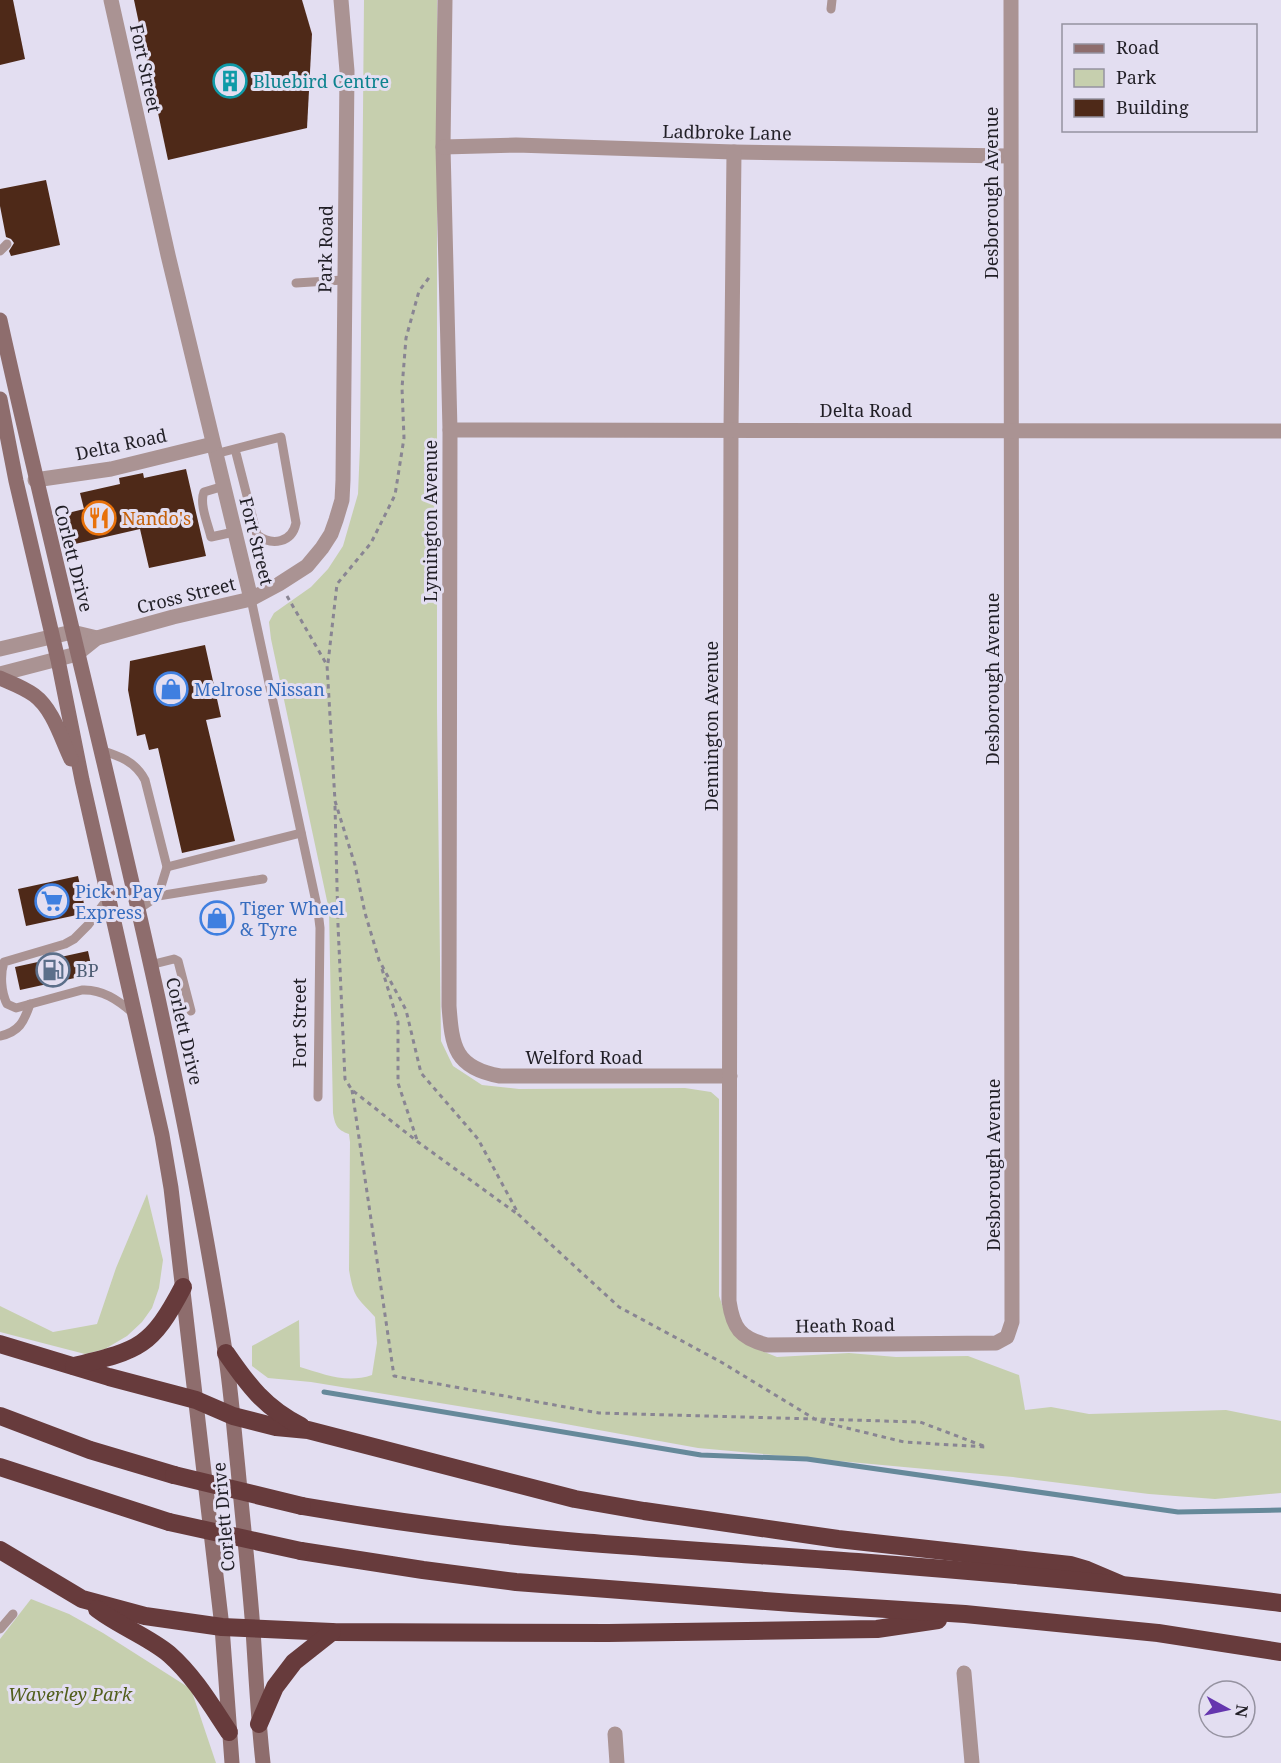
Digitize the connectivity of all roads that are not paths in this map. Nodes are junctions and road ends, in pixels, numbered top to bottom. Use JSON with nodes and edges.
{"nodes":[{"id":1,"x":111,"y":0,"type":"edge"},
{"id":2,"x":341,"y":0,"type":"edge"},
{"id":3,"x":352,"y":0,"type":"edge"},
{"id":4,"x":445,"y":0,"type":"edge"},
{"id":5,"x":1011,"y":0,"type":"edge"},
{"id":6,"x":347,"y":24,"type":"junction"},
{"id":7,"x":443,"y":147,"type":"junction"},
{"id":8,"x":734,"y":152,"type":"junction"},
{"id":9,"x":1010,"y":156,"type":"junction"},
{"id":10,"x":344,"y":280,"type":"junction"},
{"id":11,"x":296,"y":283,"type":"dead end"},
{"id":12,"x":0,"y":320,"type":"edge"},
{"id":13,"x":0,"y":399,"type":"edge"},
{"id":14,"x":343,"y":426,"type":"joint"},
{"id":15,"x":450,"y":430,"type":"junction"},
{"id":16,"x":731,"y":430,"type":"junction"},
{"id":17,"x":1013,"y":430,"type":"junction"},
{"id":18,"x":1281,"y":431,"type":"edge"},
{"id":19,"x":214,"y":449,"type":"junction"},
{"id":20,"x":235,"y":449,"type":"junction"},
{"id":21,"x":35,"y":480,"type":"junction"},
{"id":22,"x":224,"y":486,"type":"junction"},
{"id":23,"x":234,"y":532,"type":"junction"},
{"id":24,"x":251,"y":599,"type":"junction"},
{"id":25,"x":72,"y":632,"type":"junction"},
{"id":26,"x":52,"y":637,"type":"junction"},
{"id":27,"x":97,"y":638,"type":"junction"},
{"id":28,"x":0,"y":649,"type":"edge"},
{"id":29,"x":77,"y":654,"type":"junction"},
{"id":30,"x":58,"y":660,"type":"junction"},
{"id":31,"x":0,"y":676,"type":"edge"},
{"id":32,"x":100,"y":750,"type":"junction"},
{"id":33,"x":82,"y":780,"type":"junction"},
{"id":34,"x":301,"y":833,"type":"junction"},
{"id":35,"x":167,"y":867,"type":"junction"},
{"id":36,"x":263,"y":879,"type":"dead end"},
{"id":37,"x":158,"y":896,"type":"junction"},
{"id":38,"x":109,"y":897,"type":"junction"},
{"id":39,"x":137,"y":910,"type":"junction"},
{"id":40,"x":150,"y":966,"type":"junction"},
{"id":41,"x":30,"y":1005,"type":"junction"},
{"id":42,"x":191,"y":1011,"type":"dead end"},
{"id":43,"x":135,"y":1014,"type":"junction"},
{"id":44,"x":0,"y":1036,"type":"edge"},
{"id":45,"x":453,"y":1041,"type":"joint"},
{"id":46,"x":730,"y":1076,"type":"junction"},
{"id":47,"x":318,"y":1097,"type":"dead end"},
{"id":48,"x":183,"y":1287,"type":"junction"},
{"id":49,"x":729,"y":1301,"type":"joint"},
{"id":50,"x":988,"y":1343,"type":"joint"},
{"id":51,"x":0,"y":1344,"type":"edge"},
{"id":52,"x":226,"y":1353,"type":"junction"},
{"id":53,"x":74,"y":1366,"type":"junction"},
{"id":54,"x":196,"y":1400,"type":"junction"},
{"id":55,"x":0,"y":1416,"type":"edge"},
{"id":56,"x":233,"y":1416,"type":"junction"},
{"id":57,"x":308,"y":1430,"type":"junction"},
{"id":58,"x":0,"y":1467,"type":"edge"},
{"id":59,"x":0,"y":1550,"type":"edge"},
{"id":60,"x":1120,"y":1584,"type":"junction"},
{"id":61,"x":82,"y":1599,"type":"junction"},
{"id":62,"x":1281,"y":1603,"type":"edge"},
{"id":63,"x":13,"y":1614,"type":"dead end"},
{"id":64,"x":965,"y":1614,"type":"junction"},
{"id":65,"x":222,"y":1627,"type":"junction"},
{"id":66,"x":0,"y":1629,"type":"edge"},
{"id":67,"x":253,"y":1629,"type":"junction"},
{"id":68,"x":332,"y":1632,"type":"junction"},
{"id":69,"x":1281,"y":1652,"type":"edge"},
{"id":70,"x":964,"y":1673,"type":"dead end"},
{"id":71,"x":259,"y":1724,"type":"junction"},
{"id":72,"x":229,"y":1732,"type":"junction"},
{"id":73,"x":615,"y":1734,"type":"dead end"},
{"id":74,"x":232,"y":1763,"type":"edge"},
{"id":75,"x":263,"y":1763,"type":"edge"},
{"id":76,"x":617,"y":1763,"type":"edge"},
{"id":77,"x":972,"y":1763,"type":"edge"}],
"edges":[{"from":1,"to":19,"type":"street","name":"Fort Street"},
{"from":2,"to":6,"type":"street","name":"Park Road"},
{"from":3,"to":6,"type":"street","name":"Park Road"},
{"from":4,"to":7,"type":"street","name":"Lymington Avenue"},
{"from":5,"to":9,"type":"street","name":"Desborough Avenue"},
{"from":6,"to":10,"type":"street","name":"Park Road"},
{"from":7,"to":8,"type":"street","name":"Ladbroke Lane"},
{"from":7,"to":15,"type":"street","name":"Lymington Avenue"},
{"from":8,"to":9,"type":"street","name":"Ladbroke Lane"},
{"from":8,"to":16,"type":"street","name":"Dennington Avenue"},
{"from":9,"to":17,"type":"street","name":"Desborough Avenue"},
{"from":10,"to":11,"type":"lane"},
{"from":10,"to":14,"type":"street","name":"Park Road"},
{"from":12,"to":21,"type":"main road","name":"Corlett Drive"},
{"from":13,"to":26,"type":"main road","name":"Corlett Drive"},
{"from":14,"to":24,"type":"street","name":"Cross Street"},
{"from":15,"to":16,"type":"street","name":"Delta Road"},
{"from":15,"to":45,"type":"street","name":"Lymington Avenue"},
{"from":16,"to":17,"type":"street","name":"Delta Road"},
{"from":16,"to":46,"type":"street","name":"Dennington Avenue"},
{"from":17,"to":18,"type":"street","name":"Delta Road"},
{"from":17,"to":50,"type":"street","name":"Desborough Avenue"},
{"from":19,"to":20,"type":"lane"},
{"from":19,"to":21,"type":"street","name":"Delta Road"},
{"from":19,"to":22,"type":"street","name":"Fort Street"},
{"from":20,"to":20,"type":"lane"},
{"from":21,"to":25,"type":"main road","name":"Corlett Drive"},
{"from":22,"to":23,"type":"street","name":"Fort Street"},
{"from":22,"to":23,"type":"lane"},
{"from":23,"to":24,"type":"street","name":"Fort Street"},
{"from":24,"to":27,"type":"street","name":"Cross Street"},
{"from":24,"to":34,"type":"lane","name":"Fort Street"},
{"from":25,"to":26,"type":"street","name":"Cross Street"},
{"from":25,"to":27,"type":"street","name":"Cross Street"},
{"from":25,"to":29,"type":"main road","name":"Corlett Drive"},
{"from":26,"to":28,"type":"street","name":"Cross Street"},
{"from":26,"to":30,"type":"main road","name":"Corlett Drive"},
{"from":27,"to":29,"type":"street","name":"Cross Street"},
{"from":29,"to":30,"type":"street","name":"Cross Street"},
{"from":29,"to":32,"type":"main road","name":"Corlett Drive"},
{"from":30,"to":31,"type":"street","name":"Cross Street"},
{"from":30,"to":33,"type":"main road","name":"Corlett Drive"},
{"from":31,"to":33,"type":"main road"},
{"from":32,"to":35,"type":"lane"},
{"from":32,"to":39,"type":"main road","name":"Corlett Drive"},
{"from":33,"to":38,"type":"main road","name":"Corlett Drive"},
{"from":34,"to":35,"type":"lane"},
{"from":34,"to":47,"type":"lane","name":"Fort Street"},
{"from":35,"to":37,"type":"lane"},
{"from":36,"to":37,"type":"lane"},
{"from":37,"to":39,"type":"lane"},
{"from":38,"to":41,"type":"lane"},
{"from":38,"to":43,"type":"main road","name":"Corlett Drive"},
{"from":39,"to":40,"type":"main road","name":"Corlett Drive"},
{"from":40,"to":42,"type":"lane"},
{"from":40,"to":52,"type":"main road","name":"Corlett Drive"},
{"from":41,"to":43,"type":"lane"},
{"from":41,"to":44,"type":"lane"},
{"from":43,"to":48,"type":"main road","name":"Corlett Drive"},
{"from":45,"to":46,"type":"street","name":"Welford Road"},
{"from":46,"to":49,"type":"street","name":"Dennington Avenue"},
{"from":48,"to":53,"type":"highway"},
{"from":48,"to":54,"type":"main road","name":"Corlett Drive"},
{"from":49,"to":50,"type":"street","name":"Heath Road"},
{"from":51,"to":53,"type":"highway"},
{"from":52,"to":56,"type":"main road","name":"Corlett Drive"},
{"from":52,"to":57,"type":"highway"},
{"from":53,"to":54,"type":"highway"},
{"from":54,"to":56,"type":"highway"},
{"from":54,"to":65,"type":"main road","name":"Corlett Drive"},
{"from":55,"to":60,"type":"highway","bridge":true},
{"from":56,"to":57,"type":"highway"},
{"from":56,"to":67,"type":"main road","name":"Corlett Drive"},
{"from":57,"to":60,"type":"highway"},
{"from":58,"to":64,"type":"highway","bridge":true},
{"from":59,"to":61,"type":"highway"},
{"from":60,"to":62,"type":"highway"},
{"from":61,"to":65,"type":"highway"},
{"from":61,"to":72,"type":"highway"},
{"from":63,"to":66,"type":"lane"},
{"from":64,"to":68,"type":"highway"},
{"from":64,"to":69,"type":"highway"},
{"from":65,"to":67,"type":"highway"},
{"from":65,"to":72,"type":"main road","name":"Corlett Drive"},
{"from":67,"to":68,"type":"highway"},
{"from":67,"to":71,"type":"main road","name":"Corlett Drive"},
{"from":68,"to":71,"type":"highway"},
{"from":70,"to":77,"type":"street"},
{"from":71,"to":75,"type":"main road","name":"Corlett Drive"},
{"from":72,"to":74,"type":"main road","name":"Corlett Drive"},
{"from":73,"to":76,"type":"street"}]}
